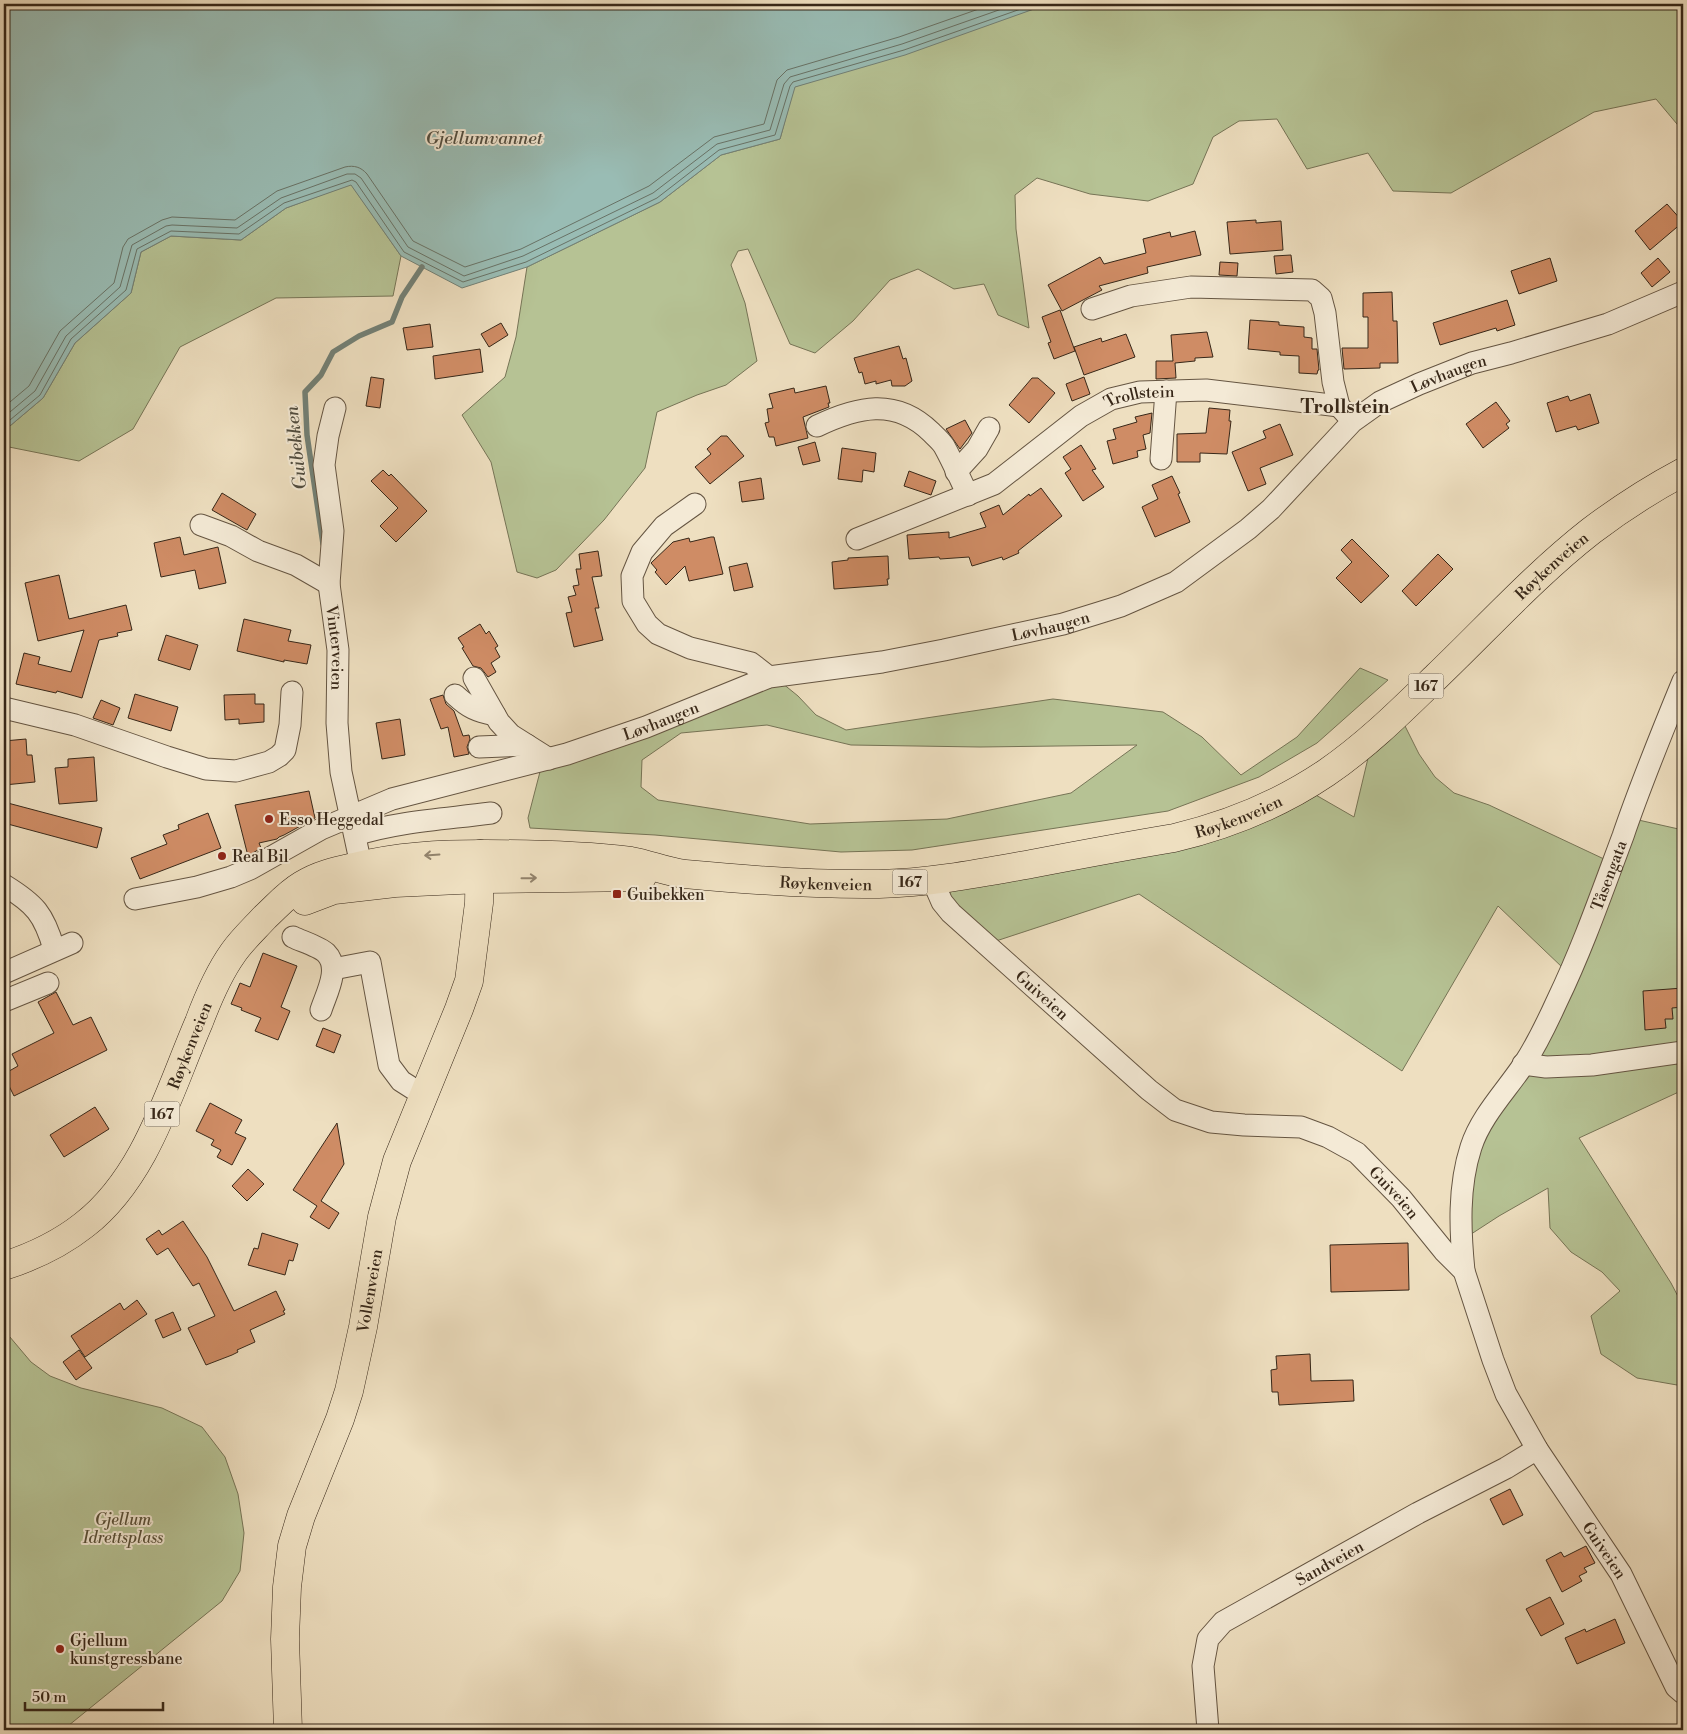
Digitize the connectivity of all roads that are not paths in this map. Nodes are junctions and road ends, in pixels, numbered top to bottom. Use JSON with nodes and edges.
{"nodes":[{"id":1,"x":1683,"y":292,"type":"edge"},
{"id":2,"x":1092,"y":309,"type":"dead end"},
{"id":3,"x":1166,"y":391,"type":"junction"},
{"id":4,"x":335,"y":408,"type":"dead end"},
{"id":5,"x":1346,"y":414,"type":"junction"},
{"id":6,"x":816,"y":426,"type":"dead end"},
{"id":7,"x":989,"y":428,"type":"dead end"},
{"id":8,"x":1161,"y":459,"type":"dead end"},
{"id":9,"x":956,"y":472,"type":"junction"},
{"id":10,"x":1683,"y":472,"type":"edge"},
{"id":11,"x":968,"y":495,"type":"junction"},
{"id":12,"x":695,"y":504,"type":"dead end"},
{"id":13,"x":201,"y":525,"type":"dead end"},
{"id":14,"x":857,"y":540,"type":"dead end"},
{"id":15,"x":329,"y":584,"type":"junction"},
{"id":16,"x":769,"y":677,"type":"junction"},
{"id":17,"x":474,"y":678,"type":"dead end"},
{"id":18,"x":1683,"y":681,"type":"edge"},
{"id":19,"x":292,"y":692,"type":"dead end"},
{"id":20,"x":455,"y":694,"type":"dead end"},
{"id":21,"x":4,"y":708,"type":"edge"},
{"id":22,"x":495,"y":715,"type":"junction"},
{"id":23,"x":526,"y":746,"type":"junction"},
{"id":24,"x":479,"y":747,"type":"dead end"},
{"id":25,"x":549,"y":758,"type":"junction"},
{"id":26,"x":491,"y":813,"type":"dead end"},
{"id":27,"x":353,"y":826,"type":"junction"},
{"id":28,"x":480,"y":867,"type":"junction"},
{"id":29,"x":363,"y":876,"type":"junction"},
{"id":30,"x":932,"y":879,"type":"junction"},
{"id":31,"x":4,"y":885,"type":"edge"},
{"id":32,"x":135,"y":898,"type":"dead end"},
{"id":33,"x":293,"y":937,"type":"dead end"},
{"id":34,"x":332,"y":969,"type":"junction"},
{"id":35,"x":4,"y":973,"type":"edge"},
{"id":36,"x":48,"y":983,"type":"dead end"},
{"id":37,"x":4,"y":1001,"type":"edge"},
{"id":38,"x":321,"y":1010,"type":"dead end"},
{"id":39,"x":1683,"y":1052,"type":"edge"},
{"id":40,"x":1524,"y":1064,"type":"junction"},
{"id":41,"x":423,"y":1095,"type":"junction"},
{"id":42,"x":4,"y":1266,"type":"edge"},
{"id":43,"x":1464,"y":1271,"type":"junction"},
{"id":44,"x":1537,"y":1449,"type":"junction"},
{"id":45,"x":1683,"y":1693,"type":"edge"},
{"id":46,"x":288,"y":1730,"type":"edge"},
{"id":47,"x":1208,"y":1730,"type":"edge"}],
"edges":[{"from":1,"to":5,"type":"street","name":"Løvhaugen"},
{"from":2,"to":5,"type":"street"},
{"from":3,"to":5,"type":"street","name":"Trollstein"},
{"from":3,"to":8,"type":"street"},
{"from":3,"to":11,"type":"street","name":"Trollstein"},
{"from":4,"to":15,"type":"street","name":"Vinterveien"},
{"from":5,"to":16,"type":"street","name":"Løvhaugen"},
{"from":6,"to":9,"type":"street"},
{"from":7,"to":9,"type":"street"},
{"from":9,"to":11,"type":"street"},
{"from":10,"to":30,"type":"main road","name":"Røykenveien","number":"167"},
{"from":11,"to":14,"type":"street","name":"Trollstein"},
{"from":12,"to":16,"type":"street"},
{"from":13,"to":15,"type":"street"},
{"from":15,"to":27,"type":"street","name":"Vinterveien"},
{"from":16,"to":25,"type":"street","name":"Løvhaugen"},
{"from":17,"to":22,"type":"street"},
{"from":18,"to":40,"type":"street","name":"Tåsengata"},
{"from":19,"to":21,"type":"street"},
{"from":20,"to":22,"type":"street"},
{"from":22,"to":23,"type":"street"},
{"from":23,"to":24,"type":"street"},
{"from":23,"to":25,"type":"street"},
{"from":25,"to":27,"type":"street","name":"Løvhaugen"},
{"from":26,"to":27,"type":"street"},
{"from":27,"to":29,"type":"street","name":"Vinterveien"},
{"from":27,"to":32,"type":"street"},
{"from":28,"to":29,"type":"main road","name":"Røykenveien","number":"167"},
{"from":28,"to":30,"type":"main road","name":"Røykenveien","number":"167"},
{"from":28,"to":41,"type":"main road","name":"Vollenveien"},
{"from":29,"to":42,"type":"main road","name":"Røykenveien","number":"167"},
{"from":30,"to":43,"type":"street","name":"Guiveien"},
{"from":31,"to":35,"type":"street"},
{"from":33,"to":34,"type":"street"},
{"from":34,"to":38,"type":"street"},
{"from":34,"to":41,"type":"street"},
{"from":36,"to":37,"type":"street"},
{"from":39,"to":40,"type":"street"},
{"from":40,"to":43,"type":"street","name":"Tåsengata"},
{"from":41,"to":46,"type":"main road","name":"Vollenveien"},
{"from":43,"to":44,"type":"street","name":"Guiveien"},
{"from":44,"to":45,"type":"street","name":"Guiveien"},
{"from":44,"to":47,"type":"street","name":"Sandveien"}]}
